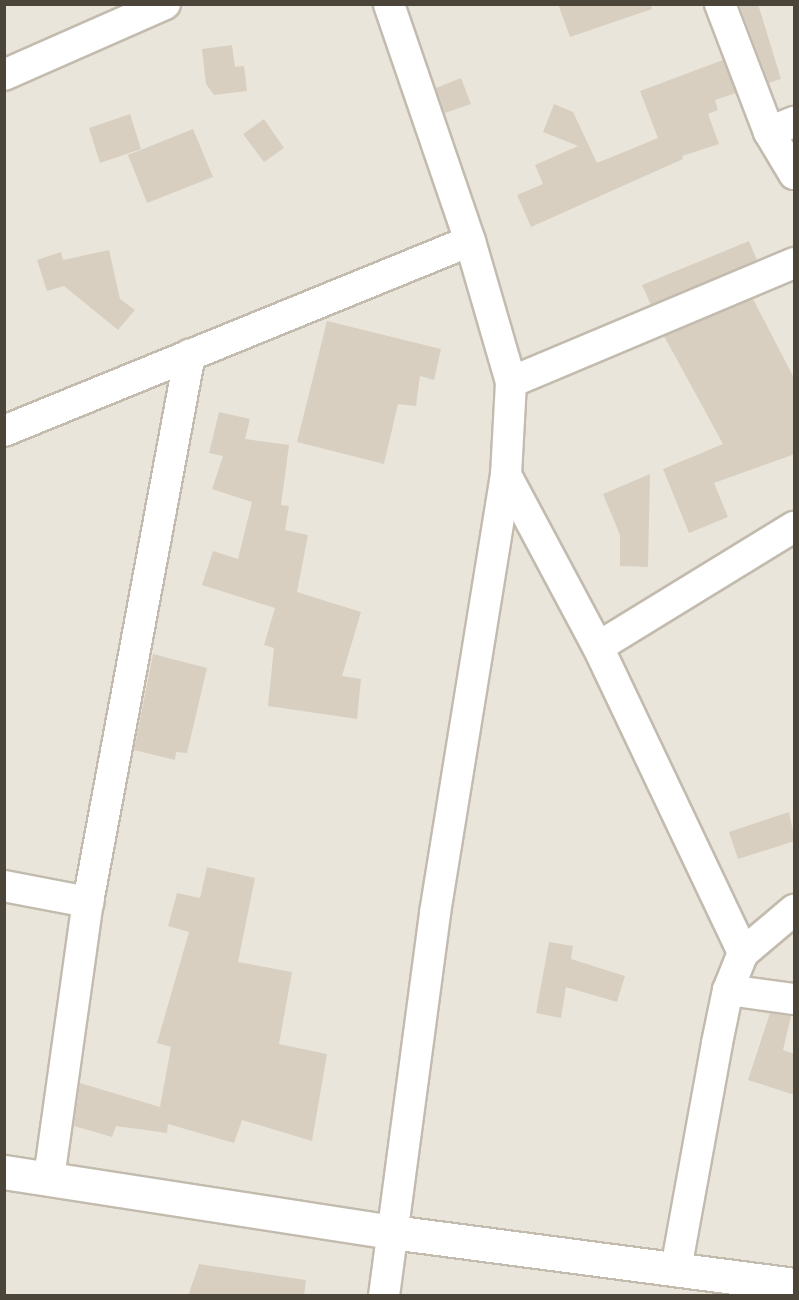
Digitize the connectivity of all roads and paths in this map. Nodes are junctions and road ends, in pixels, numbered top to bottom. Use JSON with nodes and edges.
{"nodes":[{"id":1,"x":165,"y":4,"type":"edge"},
{"id":2,"x":389,"y":4,"type":"edge"},
{"id":3,"x":720,"y":4,"type":"edge"},
{"id":4,"x":4,"y":75,"type":"edge"},
{"id":5,"x":782,"y":127,"type":"edge"},
{"id":6,"x":795,"y":174,"type":"edge"},
{"id":7,"x":470,"y":241,"type":"junction"},
{"id":8,"x":795,"y":263,"type":"edge"},
{"id":9,"x":190,"y":354,"type":"junction"},
{"id":10,"x":511,"y":382,"type":"junction"},
{"id":11,"x":4,"y":431,"type":"edge"},
{"id":12,"x":506,"y":475,"type":"junction"},
{"id":13,"x":795,"y":527,"type":"edge"},
{"id":14,"x":598,"y":647,"type":"junction"},
{"id":15,"x":4,"y":886,"type":"edge"},
{"id":16,"x":88,"y":902,"type":"junction"},
{"id":17,"x":795,"y":910,"type":"edge"},
{"id":18,"x":743,"y":953,"type":"junction"},
{"id":19,"x":728,"y":990,"type":"junction"},
{"id":20,"x":795,"y":999,"type":"edge"},
{"id":21,"x":4,"y":1172,"type":"edge"},
{"id":22,"x":49,"y":1178,"type":"junction"},
{"id":23,"x":392,"y":1232,"type":"junction"},
{"id":24,"x":676,"y":1269,"type":"junction"},
{"id":25,"x":795,"y":1285,"type":"edge"},
{"id":26,"x":384,"y":1296,"type":"edge"}],
"edges":[{"from":1,"to":4,"type":"street"},
{"from":2,"to":7,"type":"street"},
{"from":3,"to":5,"type":"street"},
{"from":5,"to":6,"type":"street"},
{"from":7,"to":9,"type":"street"},
{"from":7,"to":10,"type":"street"},
{"from":8,"to":10,"type":"street"},
{"from":9,"to":11,"type":"street"},
{"from":9,"to":16,"type":"street"},
{"from":10,"to":12,"type":"street"},
{"from":12,"to":14,"type":"street"},
{"from":12,"to":23,"type":"street"},
{"from":13,"to":14,"type":"street"},
{"from":14,"to":18,"type":"street"},
{"from":15,"to":16,"type":"street"},
{"from":16,"to":22,"type":"street"},
{"from":17,"to":18,"type":"street"},
{"from":18,"to":19,"type":"street"},
{"from":19,"to":20,"type":"street"},
{"from":19,"to":24,"type":"street"},
{"from":21,"to":22,"type":"street"},
{"from":22,"to":23,"type":"street"},
{"from":23,"to":24,"type":"street"},
{"from":23,"to":26,"type":"street"},
{"from":24,"to":25,"type":"street"}]}
